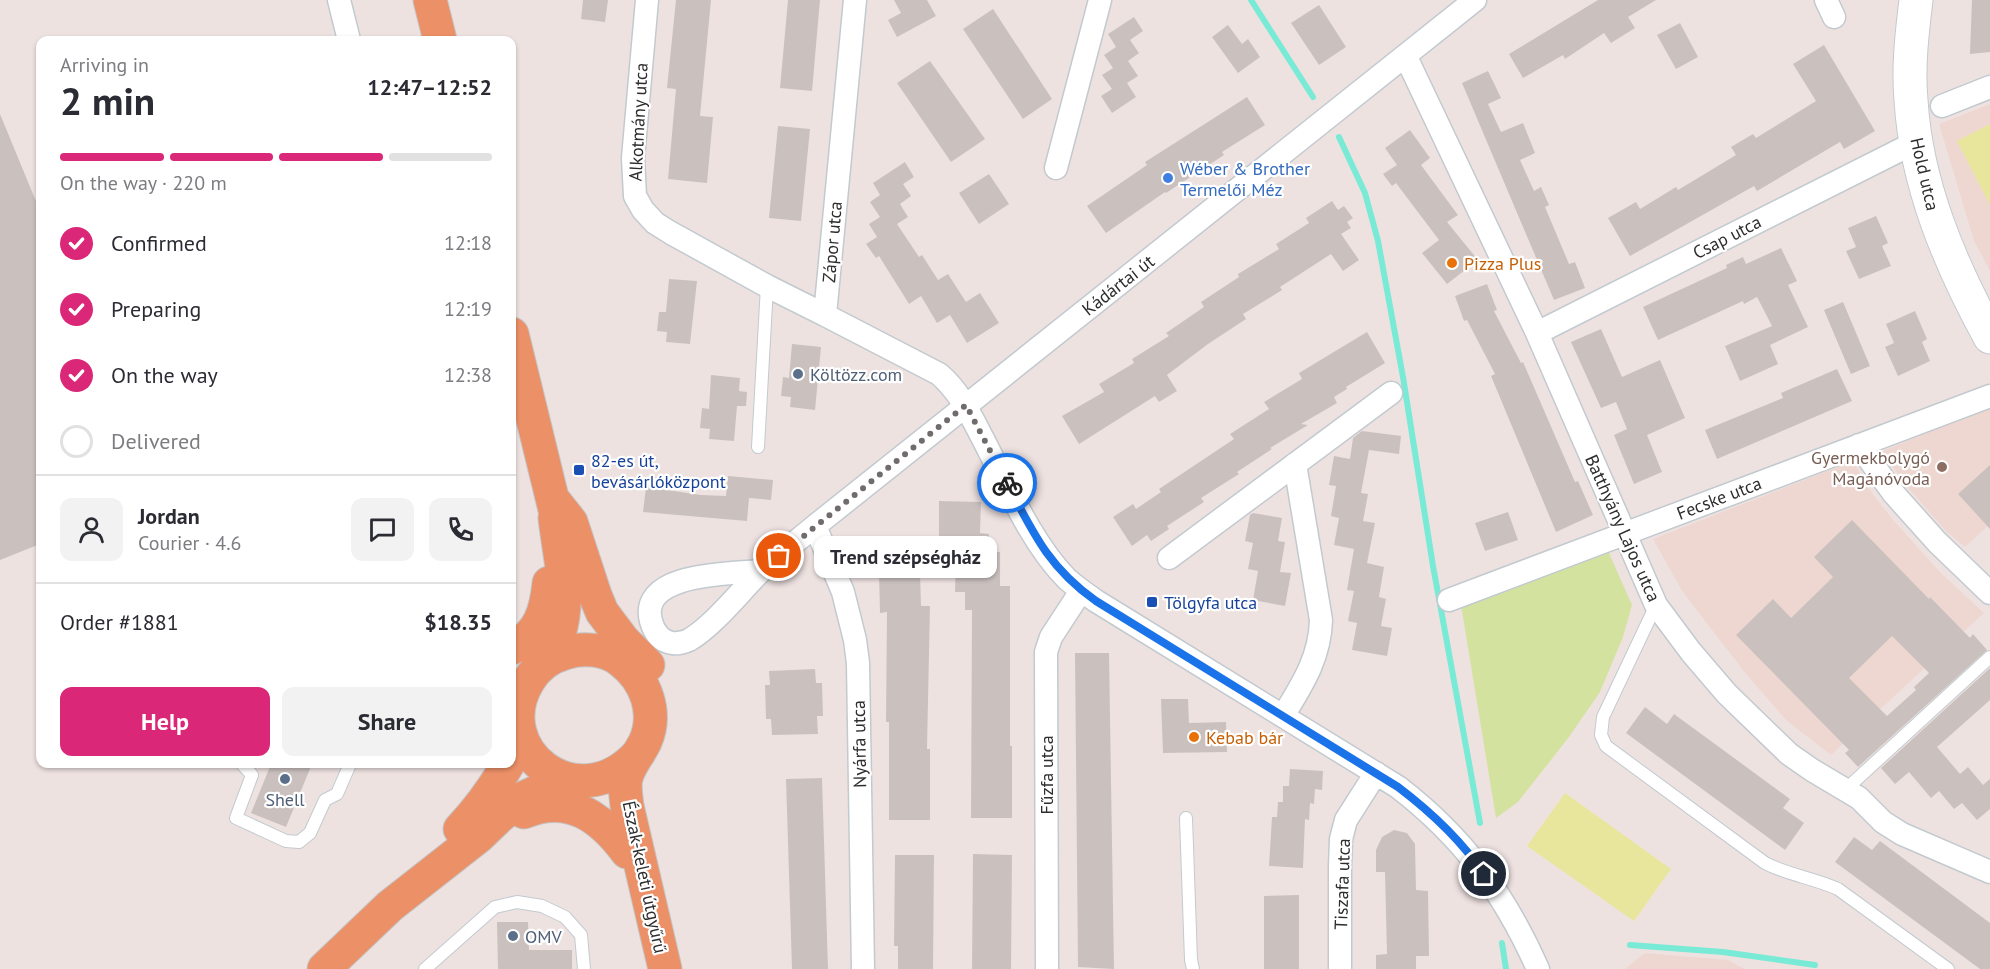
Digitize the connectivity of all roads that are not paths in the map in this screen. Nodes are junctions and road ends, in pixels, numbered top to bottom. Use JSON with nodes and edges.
{"nodes":[{"id":1,"x":339,"y":0,"type":"edge"},
{"id":2,"x":430,"y":0,"type":"edge"},
{"id":3,"x":647,"y":0,"type":"edge"},
{"id":4,"x":855,"y":0,"type":"edge"},
{"id":5,"x":1100,"y":0,"type":"edge"},
{"id":6,"x":1475,"y":0,"type":"edge"},
{"id":7,"x":1916,"y":0,"type":"edge"},
{"id":8,"x":348,"y":36,"type":"edge"},
{"id":9,"x":439,"y":36,"type":"edge"},
{"id":10,"x":1406,"y":57,"type":"junction"},
{"id":11,"x":1990,"y":87,"type":"edge"},
{"id":12,"x":1942,"y":105,"type":"dead end"},
{"id":13,"x":1916,"y":142,"type":"junction"},
{"id":14,"x":1056,"y":168,"type":"dead end"},
{"id":15,"x":767,"y":286,"type":"junction"},
{"id":16,"x":825,"y":315,"type":"junction"},
{"id":17,"x":1538,"y":333,"type":"junction"},
{"id":18,"x":1990,"y":337,"type":"edge"},
{"id":19,"x":516,"y":350,"type":"edge"},
{"id":20,"x":1391,"y":393,"type":"dead end"},
{"id":21,"x":1990,"y":396,"type":"edge"},
{"id":22,"x":966,"y":405,"type":"junction"},
{"id":23,"x":1860,"y":445,"type":"junction"},
{"id":24,"x":758,"y":447,"type":"dead end"},
{"id":25,"x":1295,"y":464,"type":"junction"},
{"id":26,"x":552,"y":498,"type":"junction"},
{"id":27,"x":815,"y":526,"type":"junction"},
{"id":28,"x":1624,"y":535,"type":"junction"},
{"id":29,"x":1169,"y":558,"type":"dead end"},
{"id":30,"x":761,"y":571,"type":"junction"},
{"id":31,"x":1081,"y":591,"type":"junction"},
{"id":32,"x":1990,"y":593,"type":"edge"},
{"id":33,"x":1449,"y":600,"type":"dead end"},
{"id":34,"x":1656,"y":605,"type":"junction"},
{"id":35,"x":516,"y":646,"type":"edge"},
{"id":36,"x":1990,"y":657,"type":"edge"},
{"id":37,"x":618,"y":659,"type":"junction"},
{"id":38,"x":529,"y":671,"type":"edge"},
{"id":39,"x":1283,"y":716,"type":"junction"},
{"id":40,"x":516,"y":724,"type":"edge"},
{"id":41,"x":516,"y":740,"type":"edge"},
{"id":42,"x":645,"y":766,"type":"junction"},
{"id":43,"x":246,"y":768,"type":"edge"},
{"id":44,"x":348,"y":768,"type":"edge"},
{"id":45,"x":490,"y":768,"type":"edge"},
{"id":46,"x":502,"y":768,"type":"edge"},
{"id":47,"x":1376,"y":773,"type":"junction"},
{"id":48,"x":582,"y":781,"type":"junction"},
{"id":49,"x":1845,"y":790,"type":"junction"},
{"id":50,"x":1186,"y":818,"type":"dead end"},
{"id":51,"x":476,"y":826,"type":"junction"},
{"id":52,"x":627,"y":852,"type":"junction"},
{"id":53,"x":1990,"y":872,"type":"edge"},
{"id":54,"x":324,"y":969,"type":"edge"},
{"id":55,"x":425,"y":969,"type":"edge"},
{"id":56,"x":584,"y":969,"type":"edge"},
{"id":57,"x":665,"y":969,"type":"edge"},
{"id":58,"x":863,"y":969,"type":"edge"},
{"id":59,"x":1047,"y":969,"type":"edge"},
{"id":60,"x":1193,"y":969,"type":"edge"},
{"id":61,"x":1340,"y":969,"type":"edge"},
{"id":62,"x":1538,"y":969,"type":"edge"},
{"id":63,"x":1948,"y":969,"type":"edge"}],
"edges":[{"from":1,"to":8,"type":"street"},
{"from":2,"to":9,"type":"main road"},
{"from":3,"to":15,"type":"street","name":"Alkotmány utca"},
{"from":4,"to":16,"type":"street","name":"Zápor utca"},
{"from":5,"to":14,"type":"street"},
{"from":6,"to":10,"type":"street","name":"Kádártai út"},
{"from":7,"to":13,"type":"street","name":"Hold utca"},
{"from":10,"to":17,"type":"street","name":"Batthyány Lajos utca"},
{"from":10,"to":22,"type":"street","name":"Kádártai út"},
{"from":11,"to":12,"type":"street"},
{"from":13,"to":17,"type":"street","name":"Csap utca"},
{"from":13,"to":18,"type":"street","name":"Hold utca"},
{"from":15,"to":16,"type":"street","name":"Alkotmány utca"},
{"from":15,"to":24,"type":"lane"},
{"from":16,"to":22,"type":"street"},
{"from":17,"to":28,"type":"street","name":"Batthyány Lajos utca"},
{"from":19,"to":26,"type":"main road"},
{"from":20,"to":25,"type":"street"},
{"from":21,"to":23,"type":"street","name":"Fecske utca"},
{"from":22,"to":27,"type":"street","name":"Kádártai út"},
{"from":22,"to":31,"type":"street"},
{"from":23,"to":28,"type":"street","name":"Fecske utca"},
{"from":23,"to":32,"type":"street"},
{"from":25,"to":29,"type":"street"},
{"from":25,"to":39,"type":"street"},
{"from":26,"to":35,"type":"main road"},
{"from":26,"to":37,"type":"main road"},
{"from":26,"to":38,"type":"main road"},
{"from":26,"to":42,"type":"main road"},
{"from":27,"to":30,"type":"street","name":"Kádártai út"},
{"from":27,"to":58,"type":"street","name":"Nyárfa utca"},
{"from":28,"to":33,"type":"street","name":"Fecske utca"},
{"from":28,"to":34,"type":"street","name":"Batthyány Lajos utca"},
{"from":30,"to":30,"type":"street","name":"Kádártai út"},
{"from":31,"to":39,"type":"street"},
{"from":31,"to":59,"type":"street","name":"Fűzfa utca"},
{"from":34,"to":49,"type":"street","name":"Batthyány Lajos utca"},
{"from":34,"to":63,"type":"lane"},
{"from":36,"to":49,"type":"lane"},
{"from":37,"to":38,"type":"main road"},
{"from":37,"to":42,"type":"main road"},
{"from":38,"to":40,"type":"main road"},
{"from":39,"to":47,"type":"street"},
{"from":41,"to":48,"type":"main road"},
{"from":42,"to":48,"type":"main road"},
{"from":42,"to":57,"type":"main road","name":"Észak-keleti útgyűrű"},
{"from":43,"to":44,"type":"lane"},
{"from":45,"to":51,"type":"street"},
{"from":46,"to":51,"type":"main road"},
{"from":47,"to":61,"type":"street","name":"Tiszafa utca"},
{"from":47,"to":62,"type":"street"},
{"from":48,"to":51,"type":"main road"},
{"from":48,"to":52,"type":"main road","name":"Észak-keleti útgyűrű"},
{"from":49,"to":53,"type":"street","name":"Batthyány Lajos utca"},
{"from":50,"to":60,"type":"lane"},
{"from":51,"to":52,"type":"main road"},
{"from":51,"to":54,"type":"main road"},
{"from":52,"to":57,"type":"main road","name":"Észak-keleti útgyűrű"},
{"from":55,"to":56,"type":"lane"}]}
